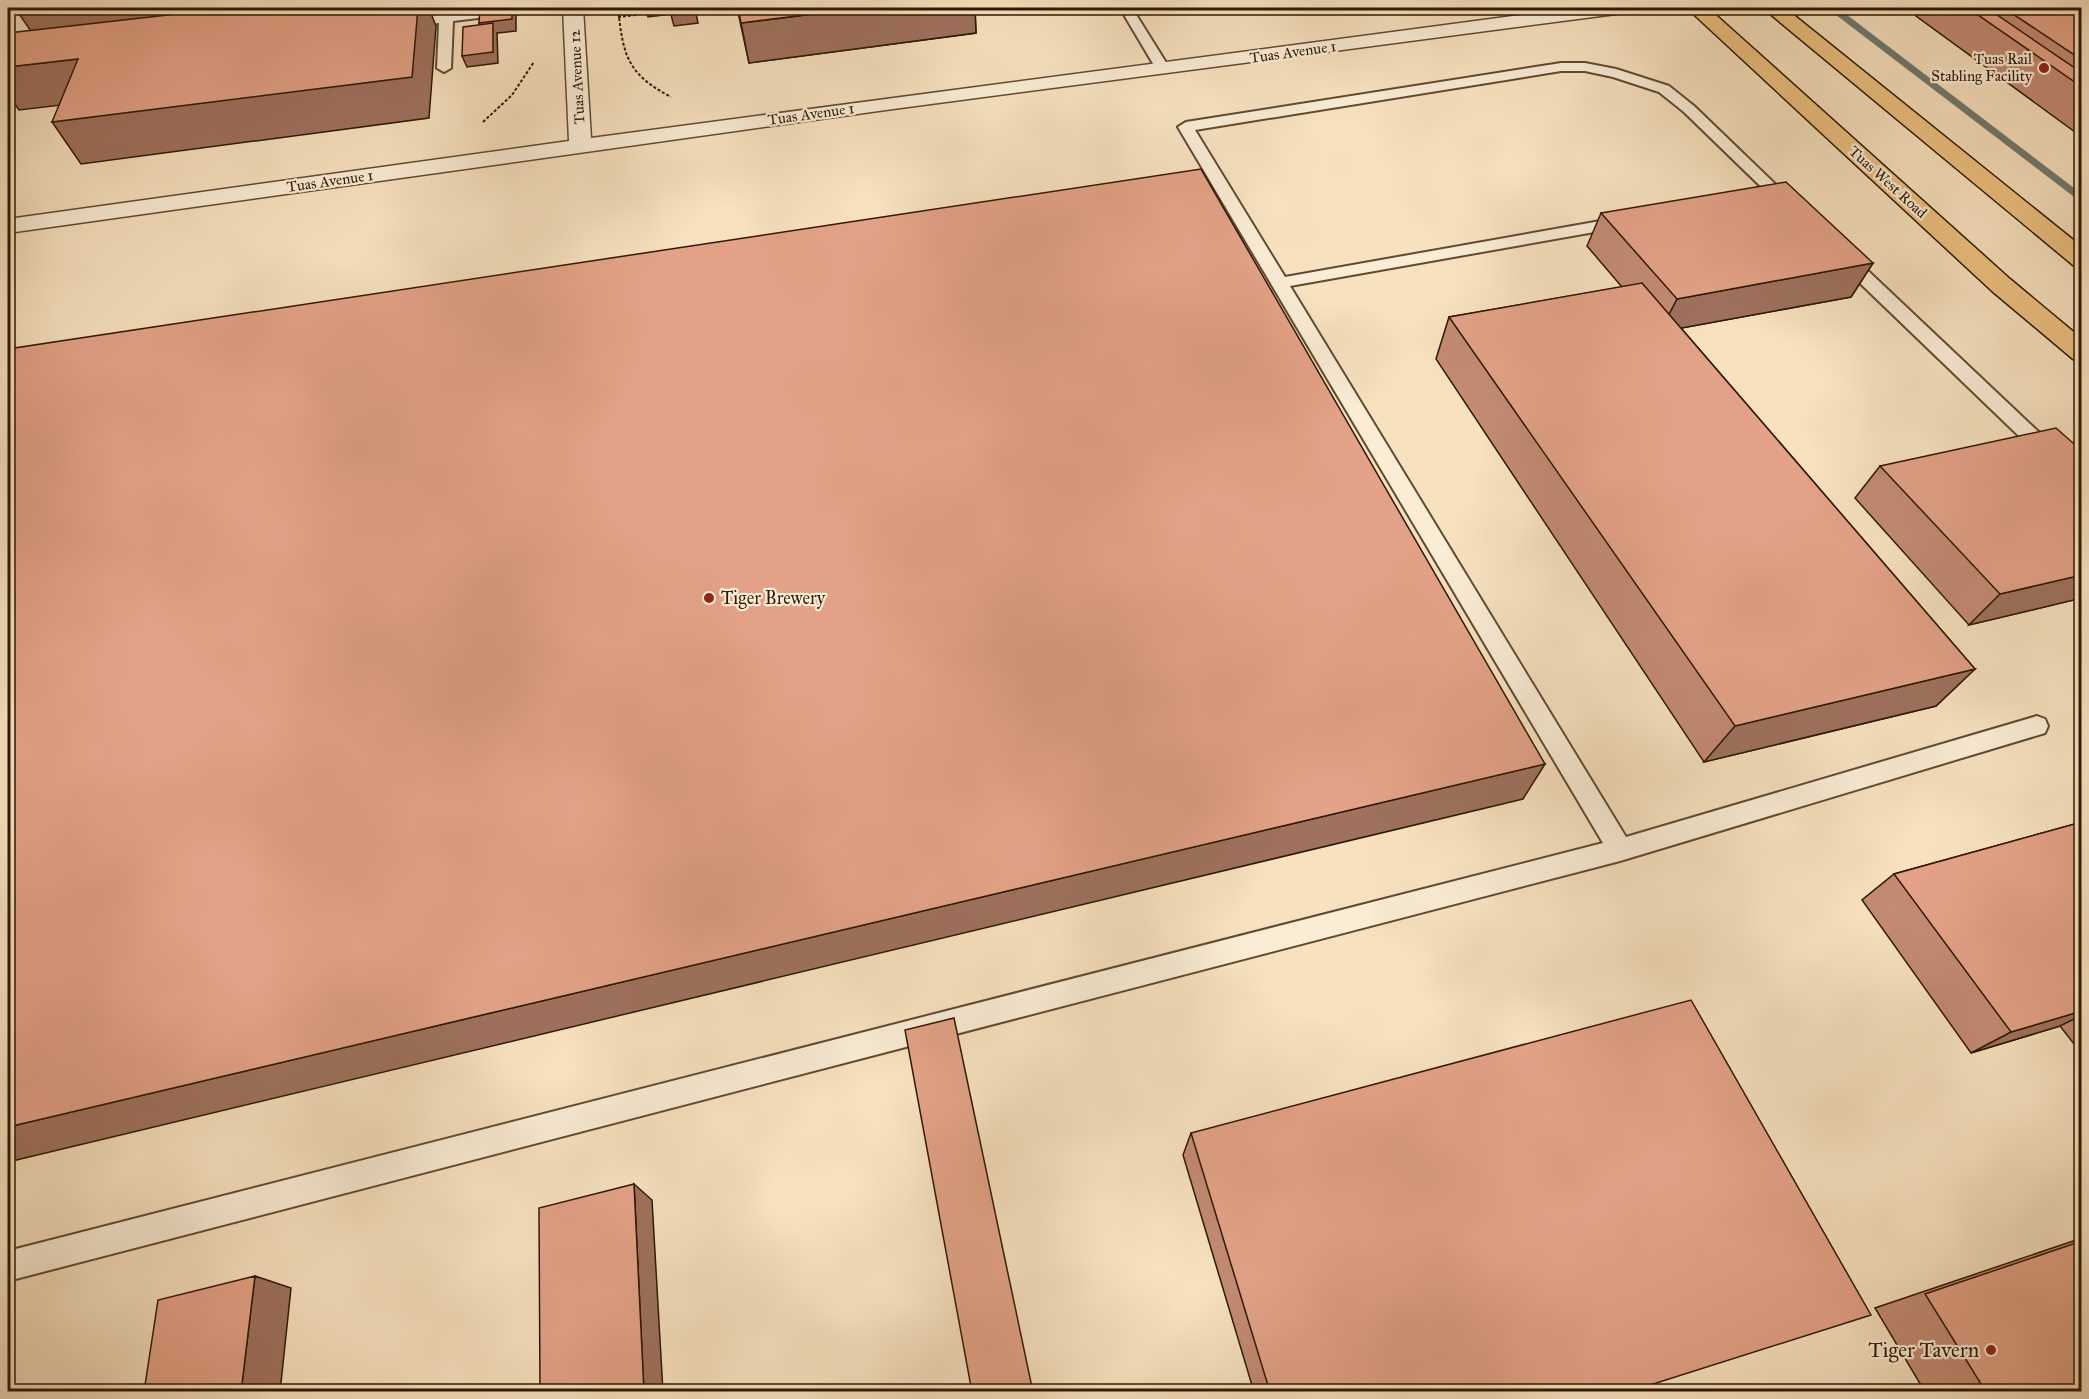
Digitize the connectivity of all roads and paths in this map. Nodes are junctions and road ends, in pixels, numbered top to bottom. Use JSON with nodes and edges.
{"nodes":[{"id":1,"x":529,"y":8,"type":"edge"},
{"id":2,"x":573,"y":8,"type":"edge"},
{"id":3,"x":618,"y":8,"type":"edge"},
{"id":4,"x":1126,"y":8,"type":"edge"},
{"id":5,"x":1616,"y":8,"type":"edge"},
{"id":6,"x":1697,"y":8,"type":"edge"},
{"id":7,"x":1773,"y":8,"type":"edge"},
{"id":8,"x":1889,"y":8,"type":"edge"},
{"id":9,"x":1904,"y":8,"type":"edge"},
{"id":10,"x":446,"y":18,"type":"junction"},
{"id":11,"x":387,"y":25,"type":"edge"},
{"id":12,"x":537,"y":56,"type":"dead end"},
{"id":13,"x":444,"y":68,"type":"dead end"},
{"id":14,"x":1162,"y":69,"type":"junction"},
{"id":15,"x":675,"y":99,"type":"dead end"},
{"id":16,"x":478,"y":126,"type":"dead end"},
{"id":17,"x":580,"y":146,"type":"junction"},
{"id":18,"x":1778,"y":195,"type":"junction"},
{"id":19,"x":1755,"y":199,"type":"edge"},
{"id":20,"x":1639,"y":219,"type":"edge"},
{"id":21,"x":1804,"y":219,"type":"edge"},
{"id":22,"x":8,"y":226,"type":"edge"},
{"id":23,"x":1830,"y":244,"type":"edge"},
{"id":24,"x":2082,"y":260,"type":"edge"},
{"id":25,"x":1279,"y":283,"type":"junction"},
{"id":26,"x":2082,"y":353,"type":"edge"},
{"id":27,"x":2082,"y":484,"type":"edge"},
{"id":28,"x":2037,"y":726,"type":"dead end"},
{"id":29,"x":1620,"y":850,"type":"junction"},
{"id":30,"x":8,"y":1266,"type":"edge"}],
"edges":[{"from":1,"to":10,"type":"lane"},
{"from":2,"to":17,"type":"street","name":"Tuas Avenue 12"},
{"from":3,"to":15,"type":"path"},
{"from":4,"to":14,"type":"lane"},
{"from":5,"to":14,"type":"street","name":"Tuas Avenue 1"},
{"from":6,"to":26,"type":"main road","name":"Tuas West Road"},
{"from":7,"to":24,"type":"main road"},
{"from":8,"to":9,"type":"lane"},
{"from":10,"to":11,"type":"lane"},
{"from":10,"to":13,"type":"lane"},
{"from":12,"to":16,"type":"path"},
{"from":14,"to":17,"type":"street","name":"Tuas Avenue 1"},
{"from":17,"to":22,"type":"street","name":"Tuas Avenue 1"},
{"from":18,"to":19,"type":"lane"},
{"from":18,"to":21,"type":"lane"},
{"from":18,"to":25,"type":"lane"},
{"from":20,"to":25,"type":"lane"},
{"from":23,"to":27,"type":"lane"},
{"from":25,"to":29,"type":"lane"},
{"from":28,"to":29,"type":"lane"},
{"from":29,"to":30,"type":"lane"}]}
